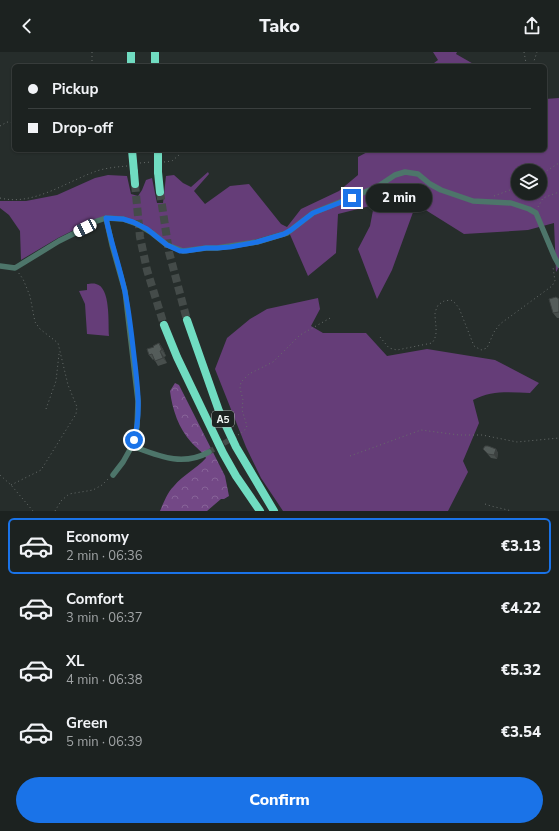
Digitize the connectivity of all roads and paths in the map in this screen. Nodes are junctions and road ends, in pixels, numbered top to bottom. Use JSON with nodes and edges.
{"nodes":[{"id":1,"x":92,"y":52,"type":"edge"},
{"id":2,"x":131,"y":52,"type":"edge"},
{"id":3,"x":155,"y":52,"type":"edge"},
{"id":4,"x":524,"y":52,"type":"edge"},
{"id":5,"x":537,"y":52,"type":"edge"},
{"id":6,"x":92,"y":64,"type":"edge"},
{"id":7,"x":131,"y":64,"type":"edge"},
{"id":8,"x":155,"y":64,"type":"edge"},
{"id":9,"x":527,"y":64,"type":"edge"},
{"id":10,"x":532,"y":64,"type":"edge"},
{"id":11,"x":12,"y":123,"type":"edge"},
{"id":12,"x":0,"y":126,"type":"edge"},
{"id":13,"x":132,"y":152,"type":"edge"},
{"id":14,"x":158,"y":152,"type":"edge"},
{"id":15,"x":179,"y":155,"type":"dead end"},
{"id":16,"x":153,"y":162,"type":"dead end"},
{"id":17,"x":161,"y":162,"type":"dead end"},
{"id":18,"x":140,"y":163,"type":"dead end"},
{"id":19,"x":559,"y":163,"type":"edge"},
{"id":20,"x":131,"y":169,"type":"junction"},
{"id":21,"x":547,"y":171,"type":"edge"},
{"id":22,"x":135,"y":184,"type":"tunnel mouth"},
{"id":23,"x":511,"y":190,"type":"edge"},
{"id":24,"x":160,"y":192,"type":"tunnel mouth"},
{"id":25,"x":559,"y":192,"type":"edge"},
{"id":26,"x":493,"y":196,"type":"dead end"},
{"id":27,"x":0,"y":198,"type":"edge"},
{"id":28,"x":536,"y":213,"type":"junction"},
{"id":29,"x":106,"y":218,"type":"junction"},
{"id":30,"x":556,"y":265,"type":"edge"},
{"id":31,"x":0,"y":266,"type":"edge"},
{"id":32,"x":15,"y":268,"type":"junction"},
{"id":33,"x":332,"y":317,"type":"dead end"},
{"id":34,"x":187,"y":320,"type":"tunnel mouth"},
{"id":35,"x":164,"y":325,"type":"tunnel mouth"},
{"id":36,"x":380,"y":337,"type":"dead end"},
{"id":37,"x":60,"y":352,"type":"junction"},
{"id":38,"x":46,"y":409,"type":"dead end"},
{"id":39,"x":238,"y":435,"type":"tunnel mouth"},
{"id":40,"x":559,"y":438,"type":"edge"},
{"id":41,"x":132,"y":446,"type":"junction"},
{"id":42,"x":209,"y":452,"type":"tunnel mouth"},
{"id":43,"x":350,"y":456,"type":"dead end"},
{"id":44,"x":0,"y":475,"type":"edge"},
{"id":45,"x":113,"y":475,"type":"joint"},
{"id":46,"x":11,"y":485,"type":"junction"},
{"id":47,"x":485,"y":504,"type":"dead end"},
{"id":48,"x":33,"y":511,"type":"edge"},
{"id":49,"x":55,"y":511,"type":"edge"},
{"id":50,"x":260,"y":511,"type":"edge"},
{"id":51,"x":274,"y":511,"type":"edge"},
{"id":52,"x":512,"y":511,"type":"edge"}],
"edges":[{"from":1,"to":6,"type":"path"},
{"from":2,"to":7,"type":"highway"},
{"from":3,"to":8,"type":"highway"},
{"from":4,"to":9,"type":"path"},
{"from":5,"to":10,"type":"path"},
{"from":11,"to":12,"type":"path"},
{"from":13,"to":20,"type":"highway","bridge":true},
{"from":14,"to":24,"type":"highway","bridge":true},
{"from":15,"to":17,"type":"path"},
{"from":16,"to":18,"type":"path"},
{"from":19,"to":21,"type":"path"},
{"from":20,"to":22,"type":"highway"},
{"from":20,"to":27,"type":"path"},
{"from":23,"to":26,"type":"path"},
{"from":25,"to":28,"type":"path"},
{"from":28,"to":29,"type":"street"},
{"from":28,"to":30,"type":"street"},
{"from":29,"to":32,"type":"street"},
{"from":29,"to":41,"type":"street"},
{"from":30,"to":36,"type":"path"},
{"from":31,"to":32,"type":"street"},
{"from":32,"to":37,"type":"path"},
{"from":33,"to":39,"type":"path"},
{"from":34,"to":51,"type":"highway","number":"Α5"},
{"from":35,"to":50,"type":"highway","number":"Α5"},
{"from":37,"to":38,"type":"path"},
{"from":37,"to":46,"type":"path"},
{"from":40,"to":43,"type":"path"},
{"from":41,"to":42,"type":"street"},
{"from":41,"to":45,"type":"street"},
{"from":44,"to":46,"type":"path"},
{"from":45,"to":49,"type":"path"},
{"from":46,"to":48,"type":"path"},
{"from":47,"to":52,"type":"path"}]}
